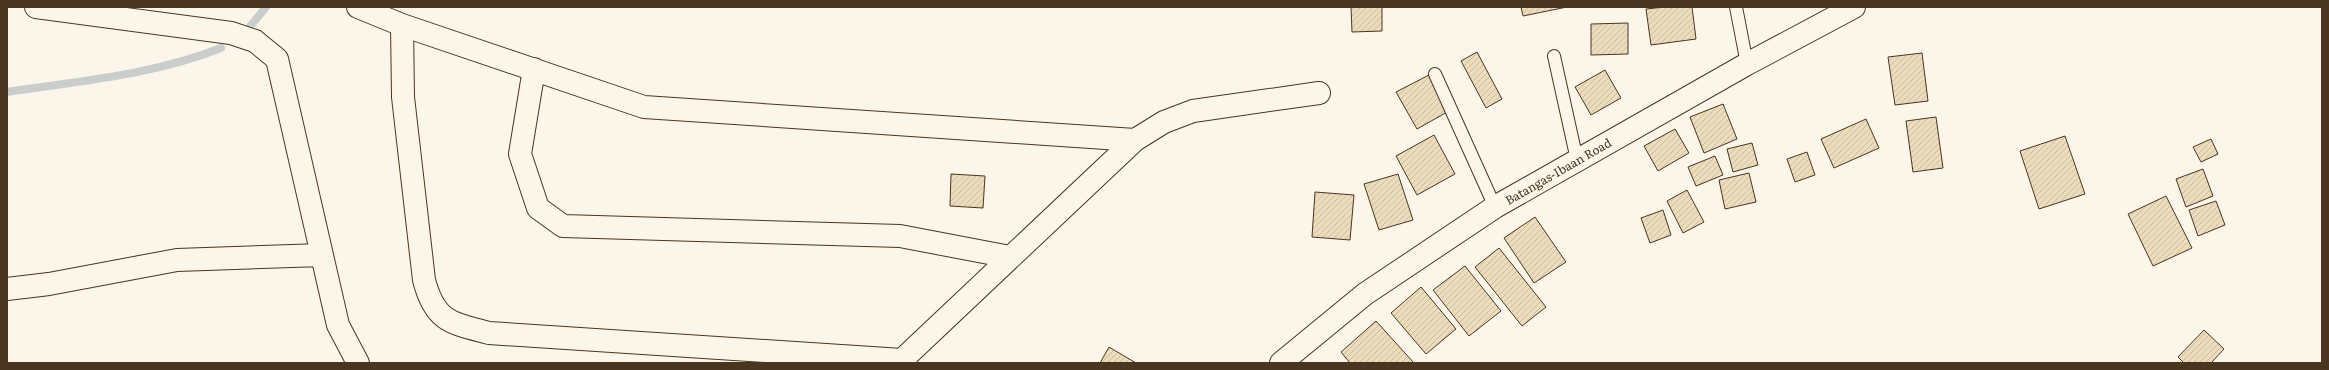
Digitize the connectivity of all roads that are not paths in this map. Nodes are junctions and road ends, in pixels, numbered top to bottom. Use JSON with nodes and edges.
{"nodes":[{"id":1,"x":36,"y":7,"type":"edge"},
{"id":2,"x":358,"y":7,"type":"edge"},
{"id":3,"x":1736,"y":7,"type":"edge"},
{"id":4,"x":1854,"y":7,"type":"edge"},
{"id":5,"x":402,"y":25,"type":"junction"},
{"id":6,"x":1554,"y":56,"type":"dead end"},
{"id":7,"x":1747,"y":64,"type":"junction"},
{"id":8,"x":534,"y":69,"type":"junction"},
{"id":9,"x":1435,"y":74,"type":"dead end"},
{"id":10,"x":1319,"y":93,"type":"dead end"},
{"id":11,"x":1135,"y":140,"type":"junction"},
{"id":12,"x":1577,"y":160,"type":"junction"},
{"id":13,"x":1495,"y":207,"type":"junction"},
{"id":14,"x":322,"y":255,"type":"junction"},
{"id":15,"x":1010,"y":257,"type":"junction"},
{"id":16,"x":7,"y":289,"type":"edge"},
{"id":17,"x":904,"y":361,"type":"edge"},
{"id":18,"x":358,"y":363,"type":"edge"},
{"id":19,"x":1281,"y":363,"type":"edge"}],
"edges":[{"from":1,"to":14,"type":"street"},
{"from":2,"to":5,"type":"street"},
{"from":3,"to":7,"type":"lane"},
{"from":4,"to":7,"type":"street","name":"Batangas-Ibaan Road"},
{"from":5,"to":8,"type":"street"},
{"from":5,"to":17,"type":"street"},
{"from":6,"to":12,"type":"lane"},
{"from":7,"to":12,"type":"street","name":"Batangas-Ibaan Road"},
{"from":8,"to":11,"type":"street"},
{"from":8,"to":15,"type":"street"},
{"from":9,"to":13,"type":"lane"},
{"from":10,"to":11,"type":"street"},
{"from":11,"to":15,"type":"street"},
{"from":12,"to":13,"type":"street","name":"Batangas-Ibaan Road"},
{"from":13,"to":19,"type":"street","name":"Batangas-Ibaan Road"},
{"from":14,"to":16,"type":"street"},
{"from":14,"to":18,"type":"street"},
{"from":15,"to":17,"type":"street"}]}
